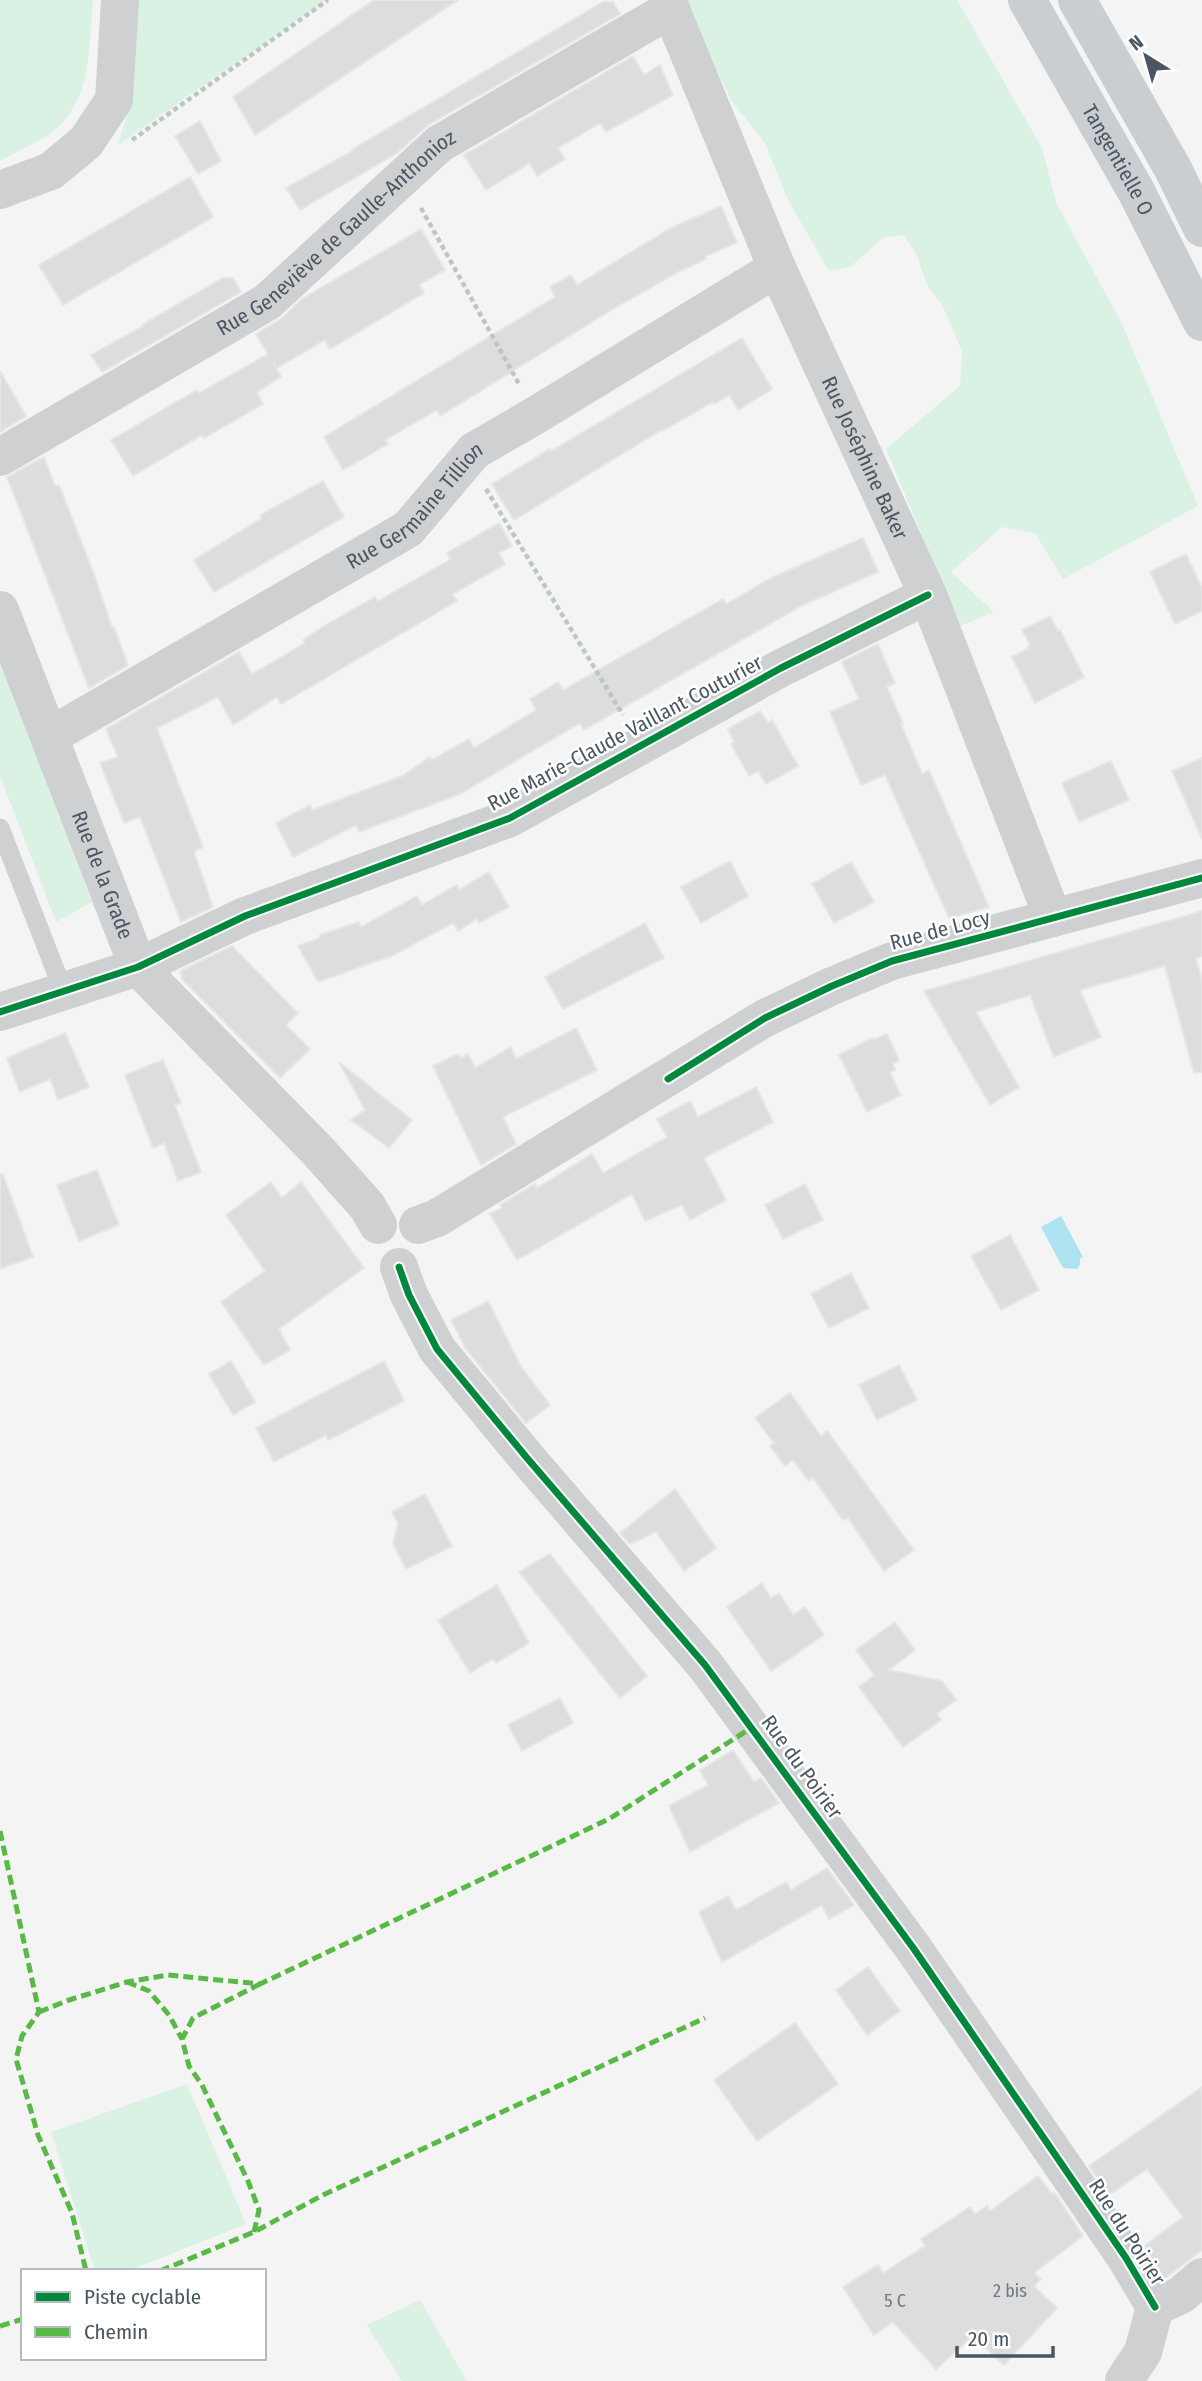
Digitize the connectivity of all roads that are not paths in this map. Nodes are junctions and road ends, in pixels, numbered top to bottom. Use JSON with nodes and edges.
{"nodes":[{"id":1,"x":120,"y":0,"type":"edge"},
{"id":2,"x":1027,"y":0,"type":"edge"},
{"id":3,"x":1077,"y":0,"type":"edge"},
{"id":4,"x":669,"y":4,"type":"edge"},
{"id":5,"x":0,"y":190,"type":"edge"},
{"id":6,"x":1202,"y":228,"type":"edge"},
{"id":7,"x":777,"y":268,"type":"junction"},
{"id":8,"x":1202,"y":322,"type":"edge"},
{"id":9,"x":0,"y":457,"type":"edge"},
{"id":10,"x":928,"y":595,"type":"junction"},
{"id":11,"x":0,"y":610,"type":"edge"},
{"id":12,"x":50,"y":736,"type":"junction"},
{"id":13,"x":0,"y":828,"type":"edge"},
{"id":14,"x":1202,"y":878,"type":"edge"},
{"id":15,"x":1053,"y":918,"type":"junction"},
{"id":16,"x":138,"y":967,"type":"junction"},
{"id":17,"x":63,"y":990,"type":"junction"},
{"id":18,"x":0,"y":1012,"type":"edge"},
{"id":19,"x":378,"y":1224,"type":"junction"},
{"id":20,"x":418,"y":1225,"type":"junction"},
{"id":21,"x":398,"y":1267,"type":"junction"},
{"id":22,"x":1202,"y":2277,"type":"edge"},
{"id":23,"x":1155,"y":2307,"type":"junction"},
{"id":24,"x":1124,"y":2381,"type":"edge"}],
"edges":[{"from":1,"to":5,"type":"street"},
{"from":2,"to":8,"type":"main road","name":"Tangentielle O"},
{"from":3,"to":6,"type":"main road","name":"Tangentielle O"},
{"from":4,"to":7,"type":"street","name":"Rue Joséphine Baker"},
{"from":4,"to":9,"type":"street","name":"Rue Geneviève de Gaulle-Anthonioz"},
{"from":7,"to":10,"type":"street","name":"Rue Joséphine Baker"},
{"from":7,"to":12,"type":"street","name":"Rue Germaine Tillion"},
{"from":10,"to":15,"type":"street","name":"Rue Joséphine Baker"},
{"from":10,"to":16,"type":"street","name":"Rue Marie-Claude Vaillant Couturier"},
{"from":11,"to":12,"type":"street","name":"Rue de la Grade"},
{"from":12,"to":16,"type":"street","name":"Rue de la Grade"},
{"from":13,"to":17,"type":"lane"},
{"from":14,"to":15,"type":"street","name":"Rue de Locy"},
{"from":15,"to":20,"type":"street","name":"Rue de Locy"},
{"from":16,"to":17,"type":"street","name":"Rue Marie-Claude Vaillant Couturier"},
{"from":16,"to":19,"type":"street","name":"Rue de la Grade"},
{"from":17,"to":18,"type":"street","name":"Rue Marie-Claude Vaillant Couturier"},
{"from":19,"to":20,"type":"street"},
{"from":19,"to":21,"type":"street"},
{"from":20,"to":21,"type":"street"},
{"from":21,"to":23,"type":"street","name":"Rue du Poirier"},
{"from":22,"to":23,"type":"street"},
{"from":23,"to":24,"type":"street"}]}
